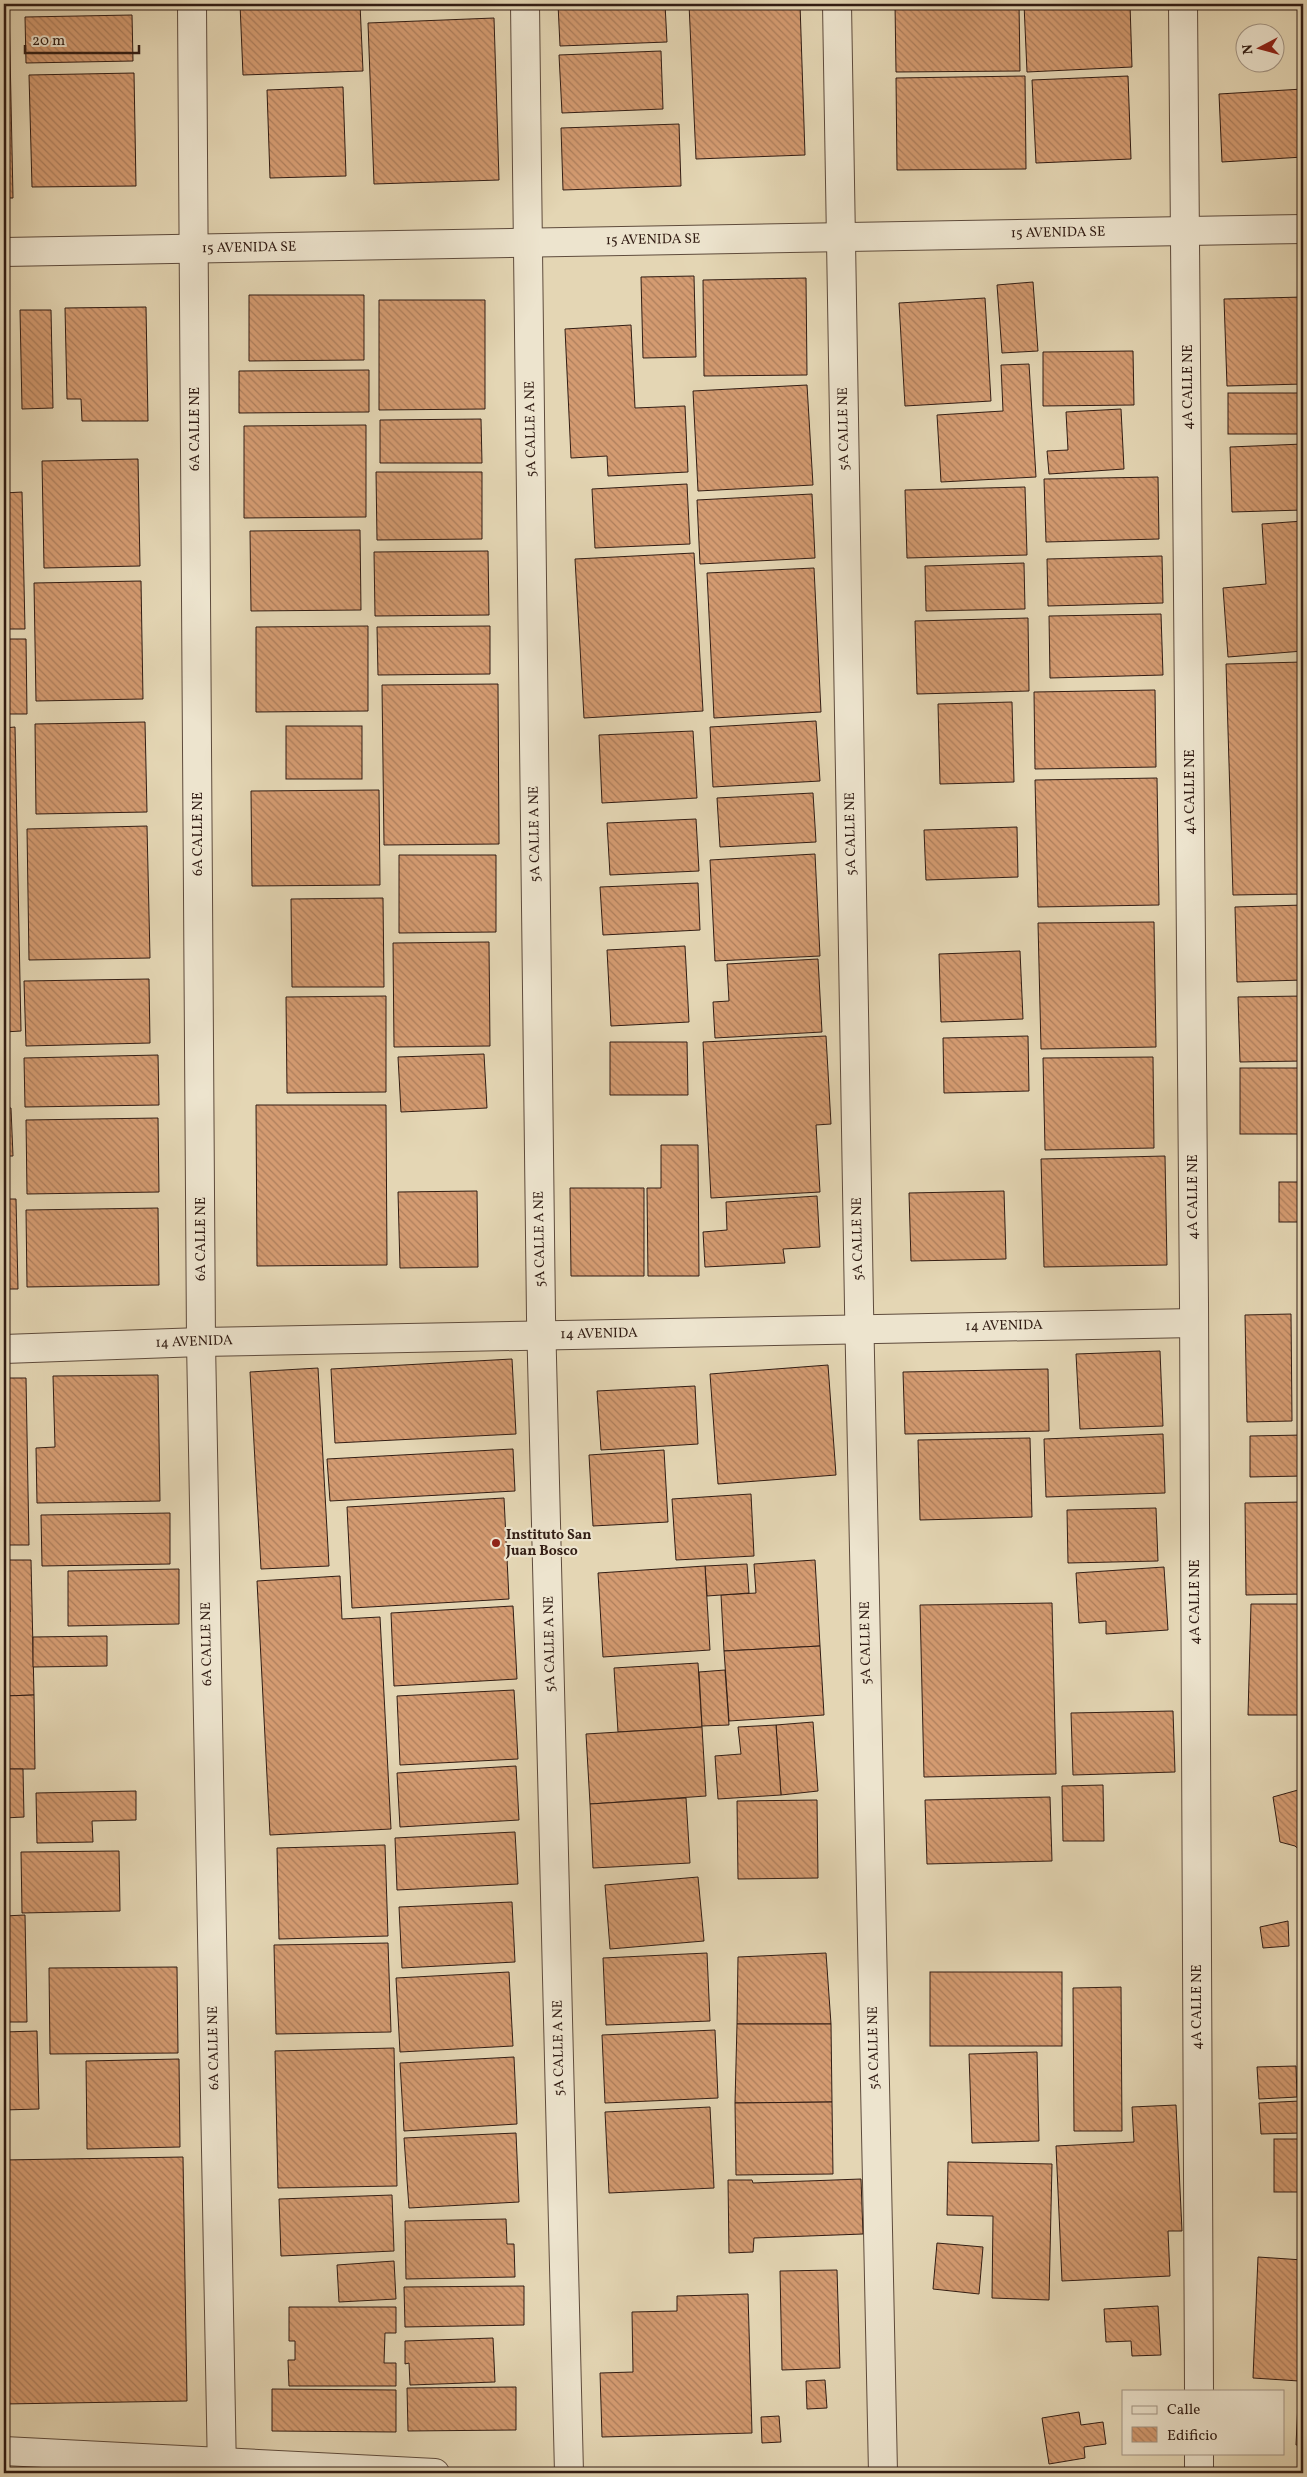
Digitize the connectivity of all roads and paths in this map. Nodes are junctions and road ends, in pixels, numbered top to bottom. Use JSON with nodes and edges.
{"nodes":[{"id":1,"x":192,"y":4,"type":"edge"},
{"id":2,"x":525,"y":4,"type":"edge"},
{"id":3,"x":837,"y":4,"type":"edge"},
{"id":4,"x":1183,"y":4,"type":"edge"},
{"id":5,"x":1303,"y":229,"type":"edge"},
{"id":6,"x":1186,"y":231,"type":"junction"},
{"id":7,"x":841,"y":237,"type":"junction"},
{"id":8,"x":528,"y":242,"type":"junction"},
{"id":9,"x":194,"y":249,"type":"junction"},
{"id":10,"x":4,"y":252,"type":"edge"},
{"id":11,"x":1194,"y":1323,"type":"junction"},
{"id":12,"x":860,"y":1329,"type":"junction"},
{"id":13,"x":543,"y":1335,"type":"junction"},
{"id":14,"x":201,"y":1342,"type":"junction"},
{"id":15,"x":4,"y":1349,"type":"edge"},
{"id":16,"x":1199,"y":2390,"type":"edge"},
{"id":17,"x":4,"y":2451,"type":"edge"},
{"id":18,"x":1199,"y":2454,"type":"edge"},
{"id":19,"x":222,"y":2467,"type":"edge"},
{"id":20,"x":435,"y":2473,"type":"edge"},
{"id":21,"x":569,"y":2473,"type":"edge"},
{"id":22,"x":883,"y":2473,"type":"edge"},
{"id":23,"x":1199,"y":2473,"type":"edge"}],
"edges":[{"from":1,"to":9,"type":"street","name":"6A CALLE NE"},
{"from":2,"to":8,"type":"street","name":"5A CALLE A NE"},
{"from":3,"to":7,"type":"street","name":"5A CALLE NE"},
{"from":4,"to":6,"type":"street","name":"4A CALLE NE"},
{"from":5,"to":6,"type":"street","name":"15 AVENIDA SE"},
{"from":6,"to":7,"type":"street","name":"15 AVENIDA SE"},
{"from":6,"to":11,"type":"street","name":"4A CALLE NE"},
{"from":7,"to":8,"type":"street","name":"15 AVENIDA SE"},
{"from":7,"to":12,"type":"street","name":"5A CALLE NE"},
{"from":8,"to":9,"type":"street","name":"15 AVENIDA SE"},
{"from":8,"to":13,"type":"street","name":"5A CALLE A NE"},
{"from":9,"to":10,"type":"street","name":"15 AVENIDA SE"},
{"from":9,"to":14,"type":"street","name":"6A CALLE NE"},
{"from":11,"to":12,"type":"street","name":"14 AVENIDA"},
{"from":11,"to":16,"type":"street","name":"4A CALLE NE"},
{"from":12,"to":13,"type":"street","name":"14 AVENIDA"},
{"from":12,"to":22,"type":"street","name":"5A CALLE NE"},
{"from":13,"to":14,"type":"street","name":"14 AVENIDA"},
{"from":13,"to":21,"type":"street","name":"5A CALLE A NE"},
{"from":14,"to":15,"type":"street","name":"14 AVENIDA"},
{"from":14,"to":19,"type":"street","name":"6A CALLE NE"},
{"from":17,"to":19,"type":"street"},
{"from":18,"to":23,"type":"street"},
{"from":19,"to":20,"type":"street"}]}
